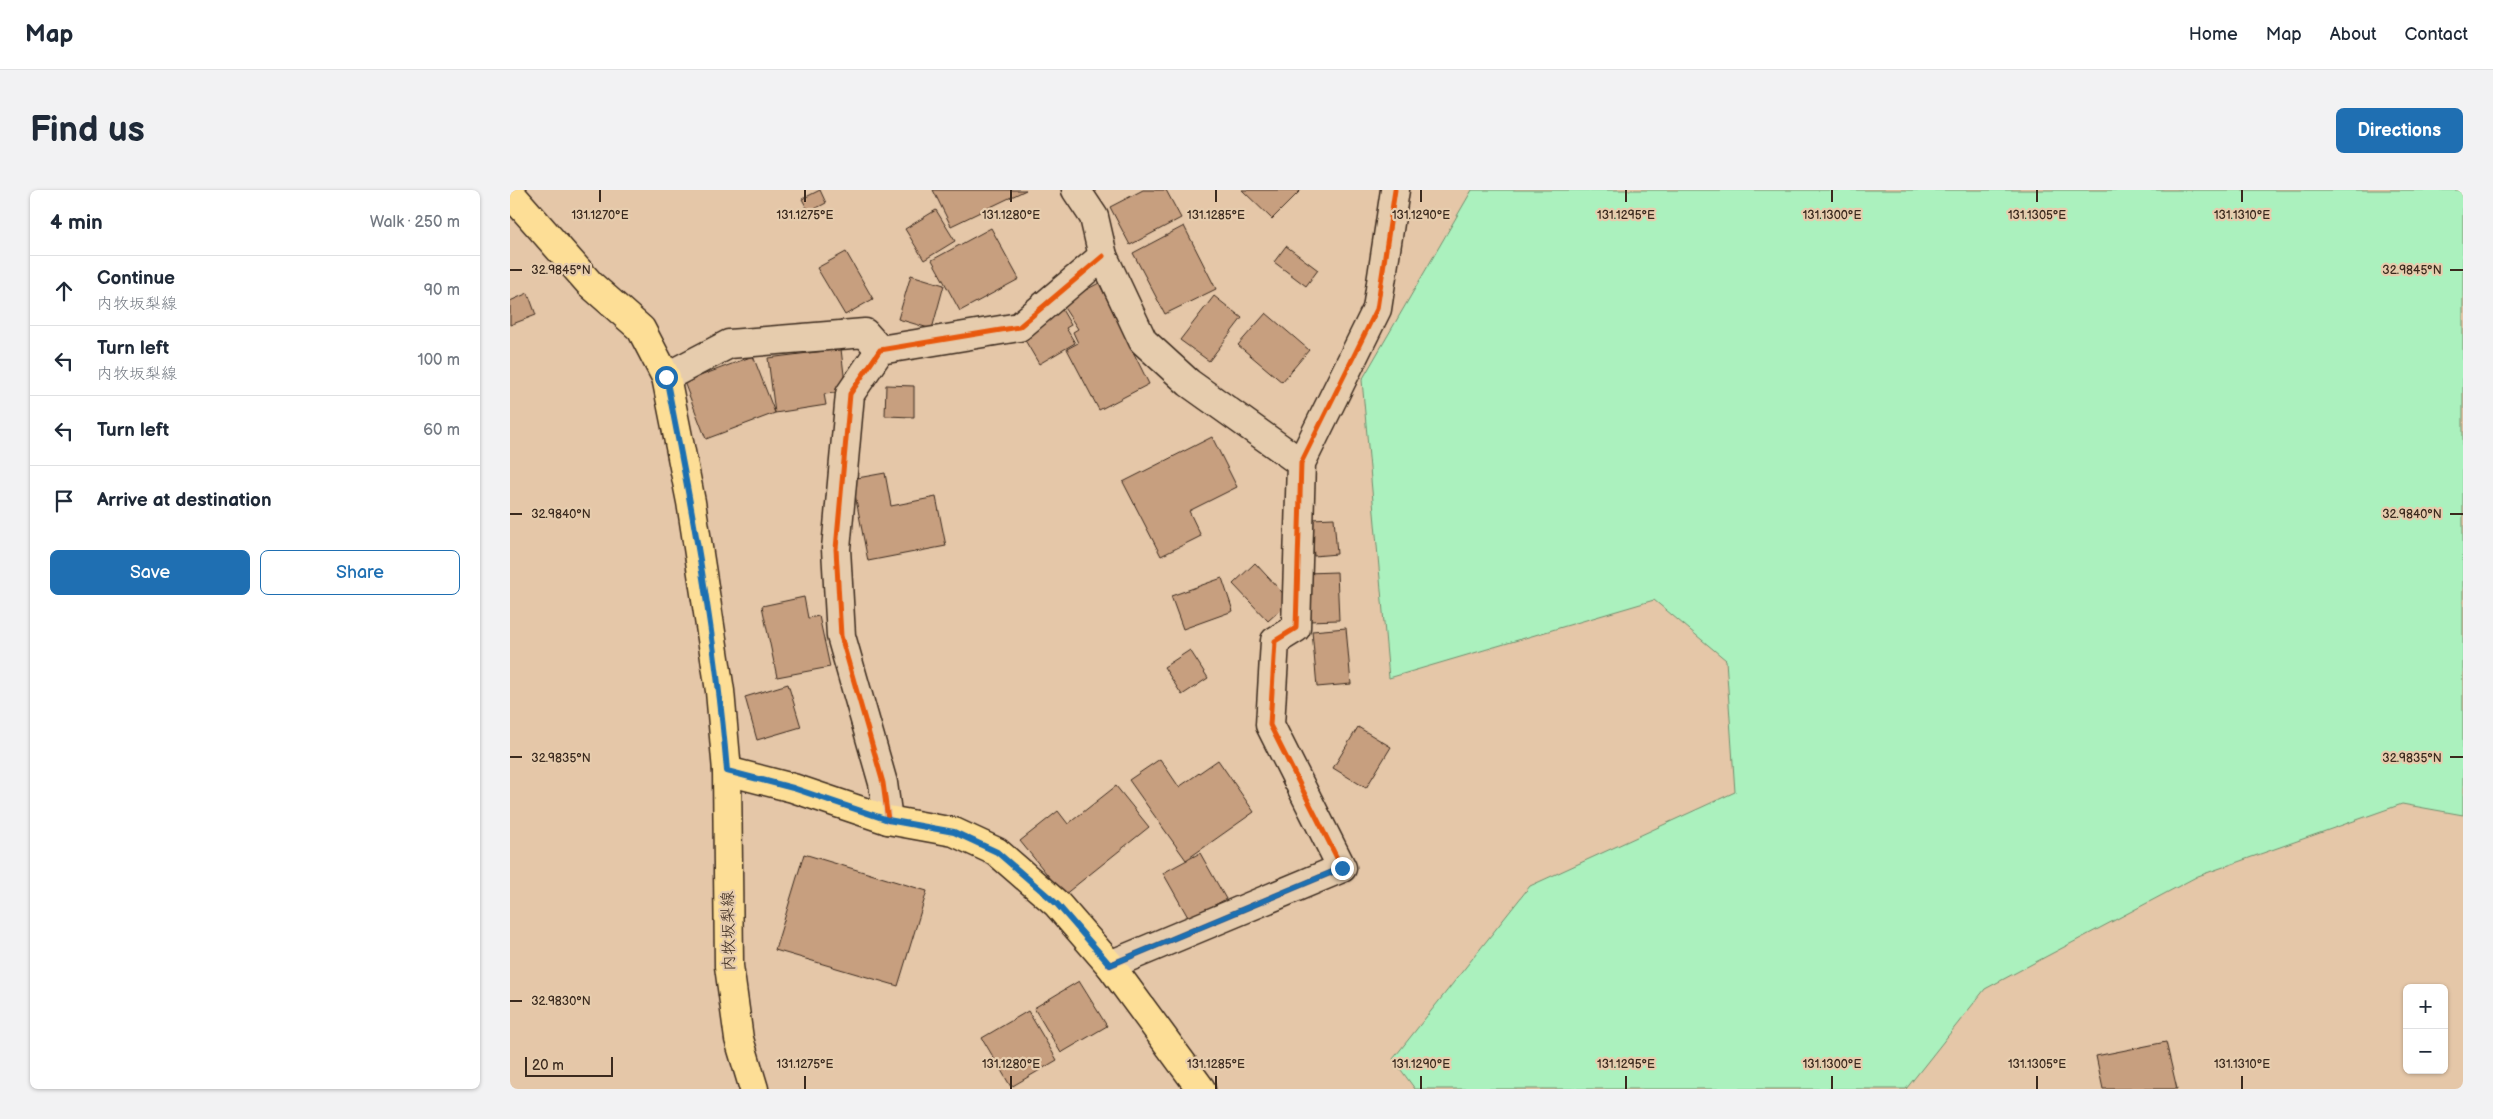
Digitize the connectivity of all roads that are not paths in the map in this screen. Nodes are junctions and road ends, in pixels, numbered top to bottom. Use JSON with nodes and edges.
{"nodes":[{"id":1,"x":1076,"y":190,"type":"edge"},
{"id":2,"x":1395,"y":190,"type":"edge"},
{"id":3,"x":510,"y":193,"type":"edge"},
{"id":4,"x":1103,"y":256,"type":"junction"},
{"id":5,"x":880,"y":350,"type":"junction"},
{"id":6,"x":666,"y":377,"type":"junction"},
{"id":7,"x":1301,"y":464,"type":"junction"},
{"id":8,"x":727,"y":771,"type":"junction"},
{"id":9,"x":888,"y":820,"type":"junction"},
{"id":10,"x":1110,"y":965,"type":"junction"},
{"id":11,"x":754,"y":1089,"type":"edge"},
{"id":12,"x":1201,"y":1089,"type":"edge"}],
"edges":[{"from":1,"to":4,"type":"street"},
{"from":2,"to":7,"type":"street"},
{"from":3,"to":6,"type":"main road","name":"内牧坂梨線"},
{"from":4,"to":5,"type":"street"},
{"from":4,"to":7,"type":"street"},
{"from":5,"to":6,"type":"street"},
{"from":5,"to":9,"type":"street"},
{"from":6,"to":8,"type":"main road","name":"内牧坂梨線"},
{"from":7,"to":10,"type":"street"},
{"from":8,"to":9,"type":"main road"},
{"from":8,"to":11,"type":"main road","name":"内牧坂梨線"},
{"from":9,"to":10,"type":"main road"},
{"from":10,"to":12,"type":"main road"}]}
